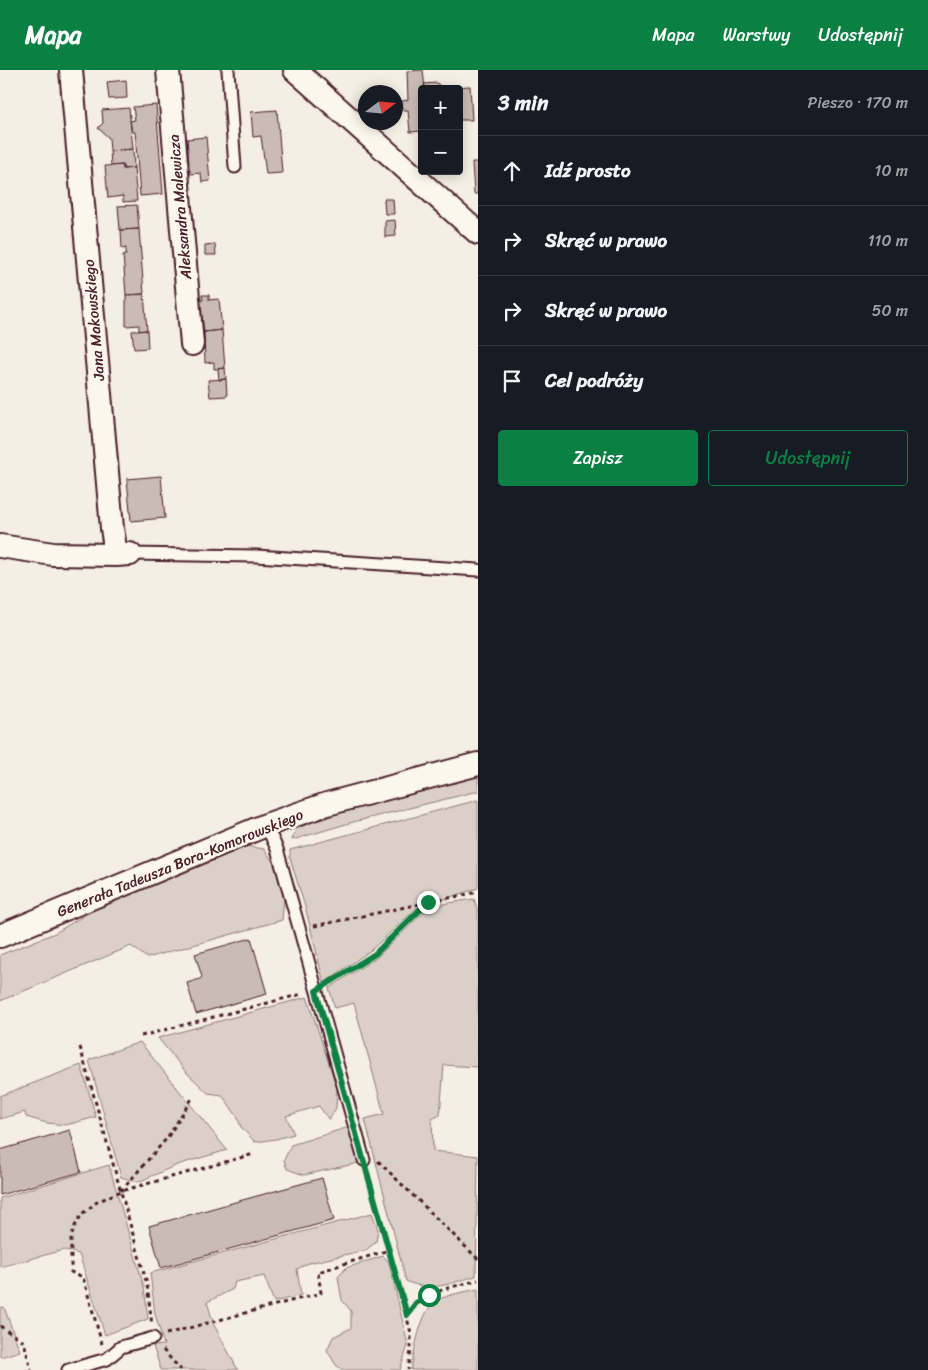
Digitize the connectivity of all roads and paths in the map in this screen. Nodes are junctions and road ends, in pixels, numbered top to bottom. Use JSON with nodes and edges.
{"nodes":[{"id":1,"x":71,"y":70,"type":"edge"},
{"id":2,"x":168,"y":70,"type":"edge"},
{"id":3,"x":228,"y":70,"type":"edge"},
{"id":4,"x":295,"y":70,"type":"edge"},
{"id":5,"x":235,"y":167,"type":"dead end"},
{"id":6,"x":478,"y":233,"type":"edge"},
{"id":7,"x":192,"y":344,"type":"dead end"},
{"id":8,"x":0,"y":546,"type":"edge"},
{"id":9,"x":123,"y":555,"type":"junction"},
{"id":10,"x":478,"y":570,"type":"edge"},
{"id":11,"x":478,"y":764,"type":"edge"},
{"id":12,"x":266,"y":825,"type":"junction"},
{"id":13,"x":478,"y":892,"type":"edge"},
{"id":14,"x":428,"y":902,"type":"junction"},
{"id":15,"x":299,"y":930,"type":"junction"},
{"id":16,"x":0,"y":936,"type":"edge"},
{"id":17,"x":316,"y":991,"type":"junction"},
{"id":18,"x":142,"y":1036,"type":"dead end"},
{"id":19,"x":80,"y":1047,"type":"dead end"},
{"id":20,"x":193,"y":1096,"type":"dead end"},
{"id":21,"x":254,"y":1154,"type":"dead end"},
{"id":22,"x":364,"y":1160,"type":"junction"},
{"id":23,"x":120,"y":1192,"type":"junction"},
{"id":24,"x":389,"y":1250,"type":"junction"},
{"id":25,"x":478,"y":1260,"type":"edge"},
{"id":26,"x":478,"y":1280,"type":"edge"},
{"id":27,"x":407,"y":1315,"type":"junction"},
{"id":28,"x":0,"y":1326,"type":"edge"},
{"id":29,"x":153,"y":1338,"type":"junction"},
{"id":30,"x":107,"y":1359,"type":"junction"},
{"id":31,"x":31,"y":1370,"type":"edge"},
{"id":32,"x":68,"y":1370,"type":"edge"},
{"id":33,"x":181,"y":1370,"type":"edge"},
{"id":34,"x":408,"y":1370,"type":"edge"}],
"edges":[{"from":1,"to":9,"type":"street","name":"Jana Makowskiego"},
{"from":2,"to":7,"type":"street","name":"Aleksandra Malewicza"},
{"from":3,"to":5,"type":"lane"},
{"from":4,"to":6,"type":"street"},
{"from":8,"to":9,"type":"street"},
{"from":9,"to":10,"type":"lane"},
{"from":11,"to":12,"type":"street","name":"Generała Tadeusza Bora-Komorowskiego"},
{"from":12,"to":15,"type":"lane"},
{"from":12,"to":16,"type":"street","name":"Generała Tadeusza Bora-Komorowskiego"},
{"from":13,"to":14,"type":"path"},
{"from":14,"to":15,"type":"path"},
{"from":14,"to":17,"type":"path"},
{"from":15,"to":17,"type":"lane"},
{"from":17,"to":18,"type":"path"},
{"from":17,"to":22,"type":"lane"},
{"from":19,"to":23,"type":"path"},
{"from":20,"to":23,"type":"path"},
{"from":21,"to":23,"type":"path"},
{"from":22,"to":24,"type":"path"},
{"from":22,"to":25,"type":"path"},
{"from":23,"to":29,"type":"path"},
{"from":23,"to":30,"type":"path"},
{"from":24,"to":27,"type":"path"},
{"from":24,"to":29,"type":"path"},
{"from":26,"to":27,"type":"path"},
{"from":27,"to":34,"type":"path"},
{"from":28,"to":31,"type":"path"},
{"from":29,"to":30,"type":"lane"},
{"from":29,"to":33,"type":"path"},
{"from":30,"to":32,"type":"lane"}]}
